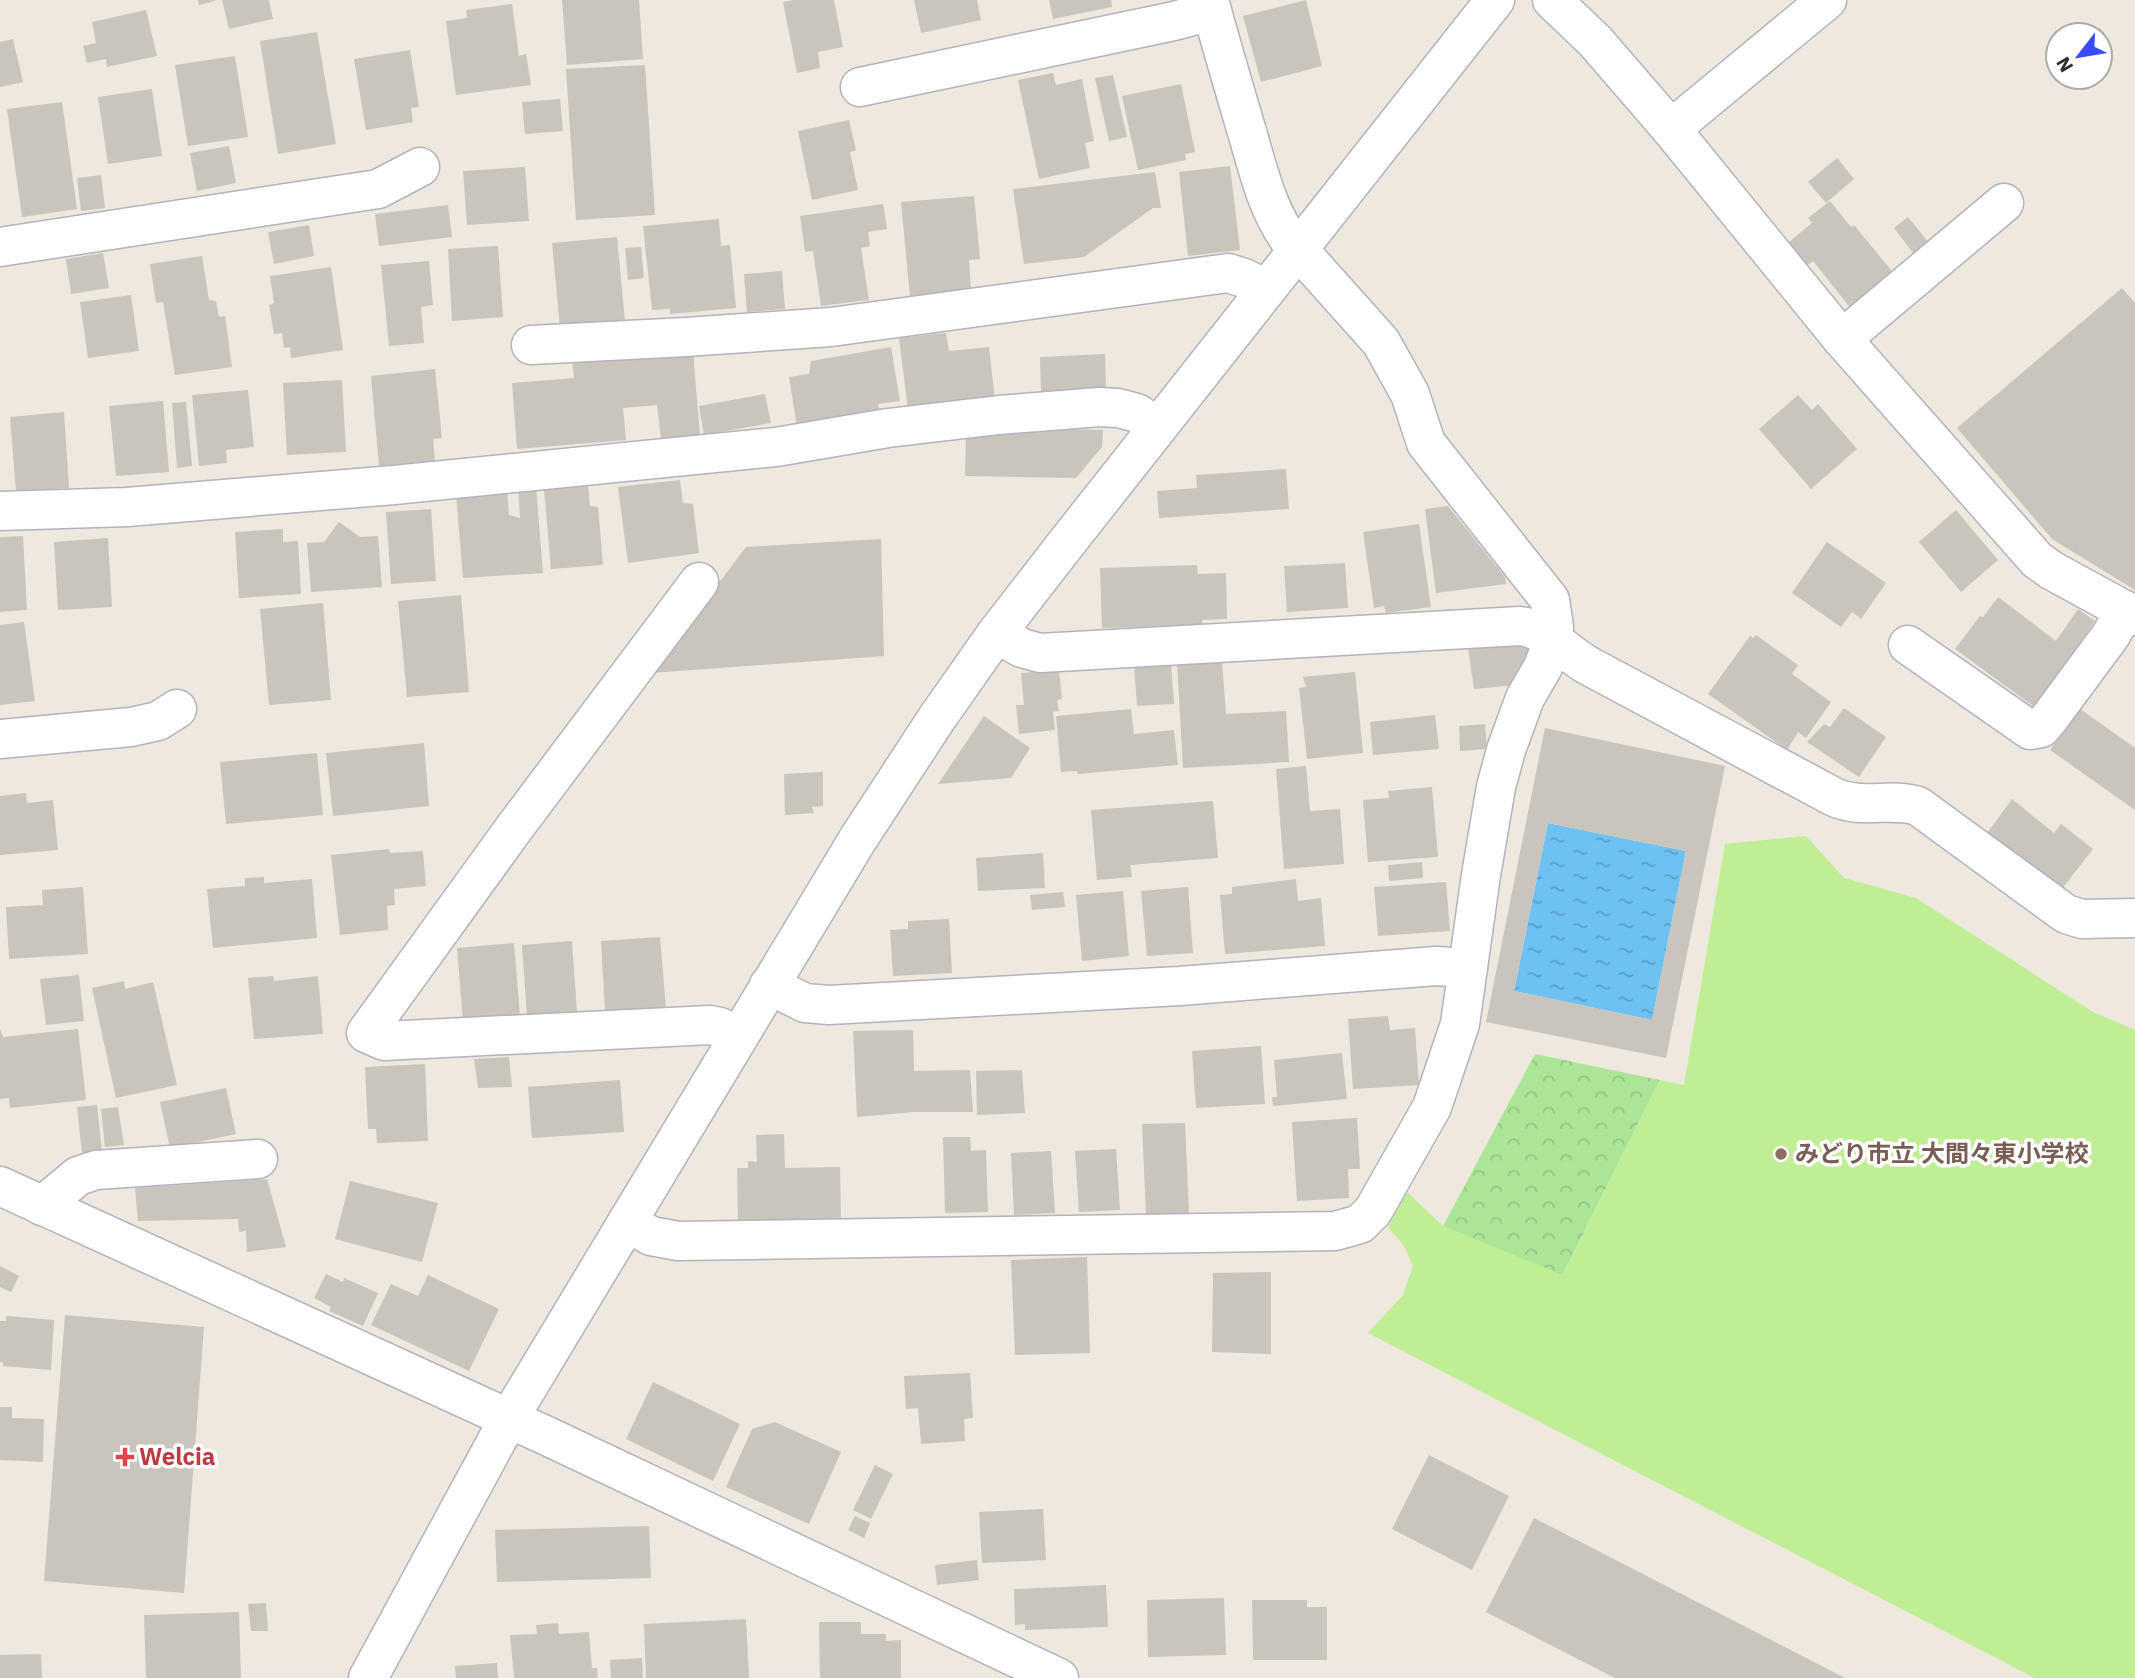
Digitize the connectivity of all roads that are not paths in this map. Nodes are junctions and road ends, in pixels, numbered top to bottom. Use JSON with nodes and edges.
{"nodes":[{"id":1,"x":1495,"y":0,"type":"edge"},
{"id":2,"x":1552,"y":0,"type":"edge"},
{"id":3,"x":1827,"y":0,"type":"edge"},
{"id":4,"x":1210,"y":6,"type":"edge"},
{"id":5,"x":860,"y":87,"type":"dead end"},
{"id":6,"x":1671,"y":129,"type":"junction"},
{"id":7,"x":420,"y":167,"type":"dead end"},
{"id":8,"x":2004,"y":203,"type":"dead end"},
{"id":9,"x":0,"y":247,"type":"edge"},
{"id":10,"x":1297,"y":248,"type":"junction"},
{"id":11,"x":1266,"y":289,"type":"junction"},
{"id":12,"x":1842,"y":339,"type":"junction"},
{"id":13,"x":531,"y":345,"type":"dead end"},
{"id":14,"x":1157,"y":427,"type":"junction"},
{"id":15,"x":0,"y":511,"type":"edge"},
{"id":16,"x":699,"y":582,"type":"dead end"},
{"id":17,"x":2130,"y":613,"type":"edge"},
{"id":18,"x":996,"y":634,"type":"junction"},
{"id":19,"x":1553,"y":640,"type":"junction"},
{"id":20,"x":1909,"y":645,"type":"dead end"},
{"id":21,"x":177,"y":709,"type":"dead end"},
{"id":22,"x":0,"y":739,"type":"edge"},
{"id":23,"x":2135,"y":918,"type":"edge"},
{"id":24,"x":1468,"y":968,"type":"junction"},
{"id":25,"x":769,"y":985,"type":"junction"},
{"id":26,"x":738,"y":1038,"type":"junction"},
{"id":27,"x":258,"y":1159,"type":"dead end"},
{"id":28,"x":0,"y":1186,"type":"edge"},
{"id":29,"x":42,"y":1206,"type":"junction"},
{"id":30,"x":627,"y":1222,"type":"junction"},
{"id":31,"x":508,"y":1420,"type":"junction"},
{"id":32,"x":368,"y":1678,"type":"edge"},
{"id":33,"x":1059,"y":1678,"type":"edge"}],
"edges":[{"from":1,"to":10,"type":"street"},
{"from":2,"to":6,"type":"street"},
{"from":3,"to":6,"type":"street"},
{"from":4,"to":5,"type":"street"},
{"from":4,"to":10,"type":"street"},
{"from":6,"to":12,"type":"street"},
{"from":7,"to":9,"type":"street"},
{"from":8,"to":12,"type":"street"},
{"from":10,"to":11,"type":"street"},
{"from":10,"to":19,"type":"street"},
{"from":11,"to":13,"type":"street"},
{"from":11,"to":14,"type":"street"},
{"from":12,"to":17,"type":"street"},
{"from":14,"to":15,"type":"street"},
{"from":14,"to":18,"type":"street"},
{"from":16,"to":26,"type":"street"},
{"from":17,"to":20,"type":"street"},
{"from":18,"to":19,"type":"street"},
{"from":18,"to":25,"type":"street"},
{"from":19,"to":23,"type":"street"},
{"from":19,"to":24,"type":"street"},
{"from":21,"to":22,"type":"street"},
{"from":24,"to":25,"type":"street"},
{"from":24,"to":30,"type":"street"},
{"from":25,"to":26,"type":"street"},
{"from":26,"to":30,"type":"street"},
{"from":27,"to":29,"type":"street"},
{"from":28,"to":29,"type":"street"},
{"from":29,"to":31,"type":"street"},
{"from":30,"to":31,"type":"street"},
{"from":31,"to":32,"type":"street"},
{"from":31,"to":33,"type":"street"}]}
